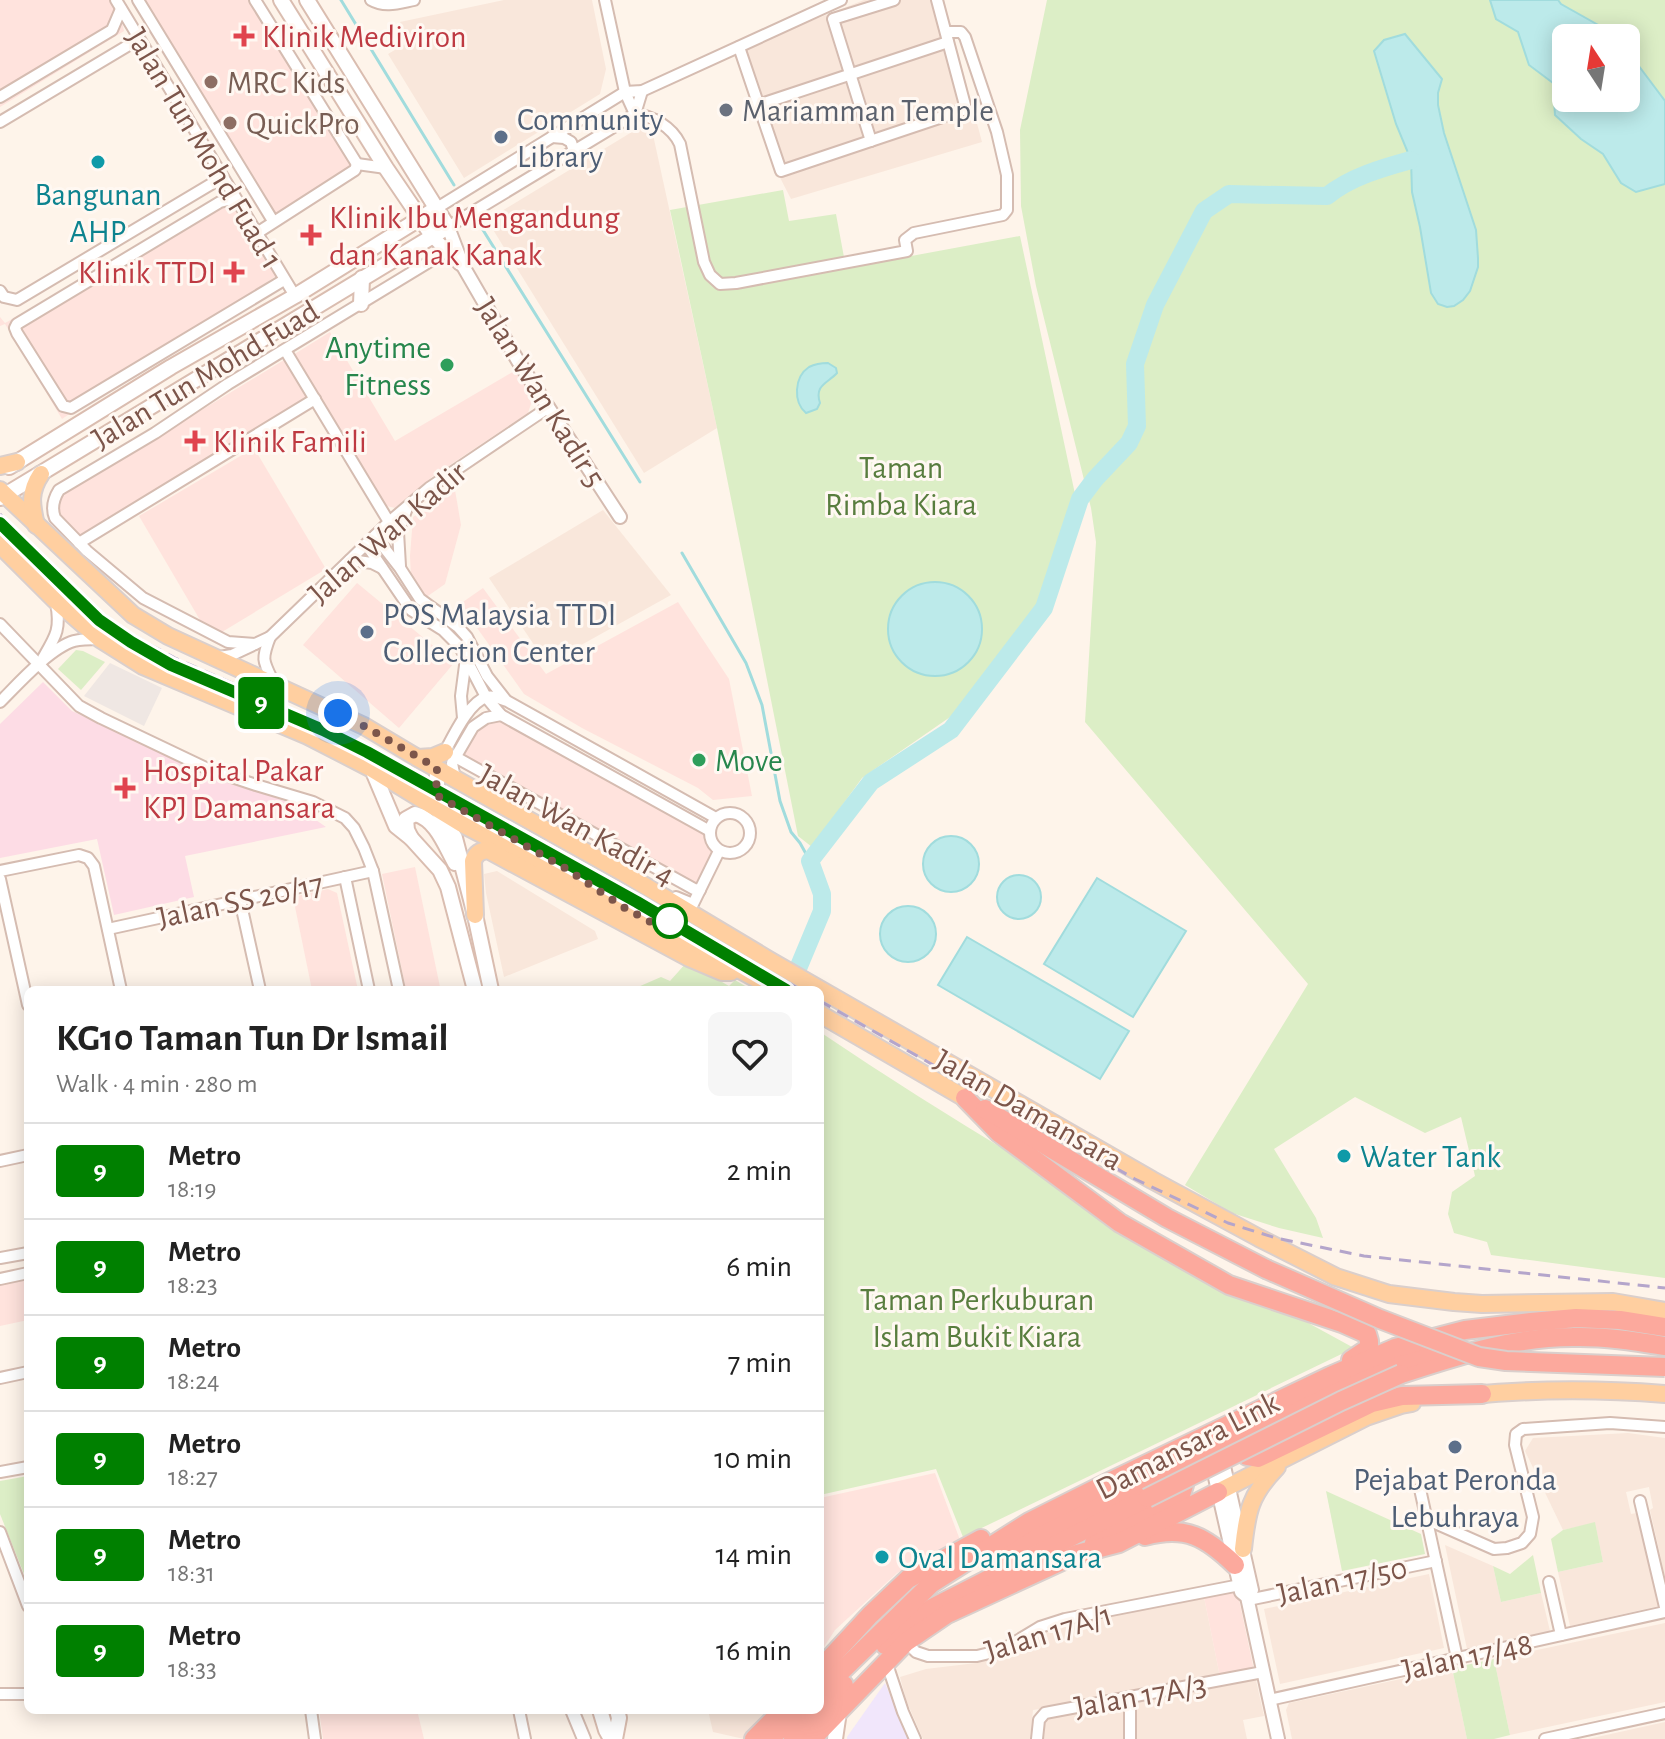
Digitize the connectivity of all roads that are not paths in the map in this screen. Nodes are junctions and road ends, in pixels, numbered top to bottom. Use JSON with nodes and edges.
{"nodes":[{"id":1,"x":138,"y":0,"type":"edge"},
{"id":2,"x":255,"y":0,"type":"edge"},
{"id":3,"x":281,"y":0,"type":"edge"},
{"id":4,"x":307,"y":0,"type":"edge"},
{"id":5,"x":371,"y":0,"type":"edge"},
{"id":6,"x":414,"y":0,"type":"edge"},
{"id":7,"x":605,"y":0,"type":"edge"},
{"id":8,"x":841,"y":0,"type":"edge"},
{"id":9,"x":894,"y":0,"type":"edge"},
{"id":10,"x":937,"y":0,"type":"edge"},
{"id":11,"x":119,"y":5,"type":"edge"},
{"id":12,"x":947,"y":37,"type":"junction"},
{"id":13,"x":139,"y":39,"type":"junction"},
{"id":14,"x":739,"y":47,"type":"junction"},
{"id":15,"x":850,"y":74,"type":"junction"},
{"id":16,"x":642,"y":91,"type":"junction"},
{"id":17,"x":625,"y":92,"type":"junction"},
{"id":18,"x":0,"y":97,"type":"edge"},
{"id":19,"x":758,"y":105,"type":"junction"},
{"id":20,"x":635,"y":114,"type":"junction"},
{"id":21,"x":0,"y":122,"type":"edge"},
{"id":22,"x":552,"y":137,"type":"junction"},
{"id":23,"x":871,"y":141,"type":"junction"},
{"id":24,"x":574,"y":151,"type":"junction"},
{"id":25,"x":357,"y":164,"type":"junction"},
{"id":26,"x":386,"y":168,"type":"junction"},
{"id":27,"x":223,"y":177,"type":"junction"},
{"id":28,"x":401,"y":191,"type":"junction"},
{"id":29,"x":238,"y":203,"type":"junction"},
{"id":30,"x":437,"y":208,"type":"junction"},
{"id":31,"x":419,"y":219,"type":"junction"},
{"id":32,"x":273,"y":221,"type":"junction"},
{"id":33,"x":448,"y":227,"type":"junction"},
{"id":34,"x":134,"y":231,"type":"junction"},
{"id":35,"x":398,"y":232,"type":"junction"},
{"id":36,"x":257,"y":233,"type":"junction"},
{"id":37,"x":433,"y":237,"type":"junction"},
{"id":38,"x":144,"y":248,"type":"junction"},
{"id":39,"x":447,"y":251,"type":"junction"},
{"id":40,"x":88,"y":258,"type":"junction"},
{"id":41,"x":463,"y":266,"type":"junction"},
{"id":42,"x":99,"y":276,"type":"junction"},
{"id":43,"x":284,"y":280,"type":"junction"},
{"id":44,"x":358,"y":280,"type":"junction"},
{"id":45,"x":0,"y":291,"type":"edge"},
{"id":46,"x":295,"y":296,"type":"junction"},
{"id":47,"x":361,"y":304,"type":"junction"},
{"id":48,"x":285,"y":350,"type":"junction"},
{"id":49,"x":203,"y":375,"type":"junction"},
{"id":50,"x":228,"y":384,"type":"junction"},
{"id":51,"x":315,"y":399,"type":"junction"},
{"id":52,"x":78,"y":405,"type":"junction"},
{"id":53,"x":549,"y":407,"type":"junction"},
{"id":54,"x":87,"y":419,"type":"junction"},
{"id":55,"x":8,"y":464,"type":"edge"},
{"id":56,"x":0,"y":473,"type":"edge"},
{"id":57,"x":41,"y":474,"type":"junction"},
{"id":58,"x":2,"y":494,"type":"edge"},
{"id":59,"x":409,"y":505,"type":"junction"},
{"id":60,"x":620,"y":517,"type":"dead end"},
{"id":61,"x":389,"y":522,"type":"junction"},
{"id":62,"x":36,"y":525,"type":"junction"},
{"id":63,"x":0,"y":529,"type":"edge"},
{"id":64,"x":370,"y":540,"type":"junction"},
{"id":65,"x":79,"y":543,"type":"junction"},
{"id":66,"x":0,"y":545,"type":"edge"},
{"id":67,"x":350,"y":560,"type":"junction"},
{"id":68,"x":400,"y":568,"type":"junction"},
{"id":69,"x":384,"y":569,"type":"junction"},
{"id":70,"x":55,"y":600,"type":"junction"},
{"id":71,"x":0,"y":624,"type":"edge"},
{"id":72,"x":270,"y":637,"type":"junction"},
{"id":73,"x":100,"y":639,"type":"junction"},
{"id":74,"x":255,"y":644,"type":"junction"},
{"id":75,"x":466,"y":656,"type":"junction"},
{"id":76,"x":214,"y":658,"type":"junction"},
{"id":77,"x":40,"y":663,"type":"junction"},
{"id":78,"x":275,"y":685,"type":"junction"},
{"id":79,"x":486,"y":697,"type":"junction"},
{"id":80,"x":507,"y":701,"type":"junction"},
{"id":81,"x":0,"y":702,"type":"edge"},
{"id":82,"x":501,"y":715,"type":"junction"},
{"id":83,"x":463,"y":718,"type":"junction"},
{"id":84,"x":446,"y":758,"type":"junction"},
{"id":85,"x":372,"y":769,"type":"junction"},
{"id":86,"x":437,"y":802,"type":"junction"},
{"id":87,"x":716,"y":818,"type":"junction"},
{"id":88,"x":462,"y":824,"type":"junction"},
{"id":89,"x":710,"y":831,"type":"junction"},
{"id":90,"x":411,"y":838,"type":"junction"},
{"id":91,"x":719,"y":851,"type":"junction"},
{"id":92,"x":500,"y":856,"type":"junction"},
{"id":93,"x":0,"y":871,"type":"edge"},
{"id":94,"x":373,"y":871,"type":"junction"},
{"id":95,"x":345,"y":877,"type":"junction"},
{"id":96,"x":0,"y":879,"type":"edge"},
{"id":97,"x":650,"y":889,"type":"junction"},
{"id":98,"x":700,"y":890,"type":"junction"},
{"id":99,"x":469,"y":891,"type":"junction"},
{"id":100,"x":240,"y":900,"type":"junction"},
{"id":101,"x":625,"y":908,"type":"junction"},
{"id":102,"x":475,"y":915,"type":"junction"},
{"id":103,"x":108,"y":929,"type":"junction"},
{"id":104,"x":741,"y":971,"type":"junction"},
{"id":105,"x":120,"y":986,"type":"edge"},
{"id":106,"x":259,"y":986,"type":"edge"},
{"id":107,"x":368,"y":986,"type":"edge"},
{"id":108,"x":398,"y":986,"type":"edge"},
{"id":109,"x":473,"y":986,"type":"edge"},
{"id":110,"x":490,"y":986,"type":"edge"},
{"id":111,"x":769,"y":986,"type":"edge"},
{"id":112,"x":814,"y":986,"type":"edge"},
{"id":113,"x":24,"y":987,"type":"edge"},
{"id":114,"x":824,"y":992,"type":"edge"},
{"id":115,"x":824,"y":1016,"type":"edge"},
{"id":116,"x":965,"y":1098,"type":"junction"},
{"id":117,"x":24,"y":1156,"type":"edge"},
{"id":118,"x":0,"y":1161,"type":"edge"},
{"id":119,"x":24,"y":1254,"type":"edge"},
{"id":120,"x":0,"y":1258,"type":"edge"},
{"id":121,"x":24,"y":1274,"type":"edge"},
{"id":122,"x":0,"y":1279,"type":"edge"},
{"id":123,"x":1665,"y":1311,"type":"edge"},
{"id":124,"x":1531,"y":1322,"type":"junction"},
{"id":125,"x":1665,"y":1327,"type":"edge"},
{"id":126,"x":1665,"y":1346,"type":"edge"},
{"id":127,"x":1665,"y":1367,"type":"edge"},
{"id":128,"x":24,"y":1373,"type":"edge"},
{"id":129,"x":1330,"y":1376,"type":"junction"},
{"id":130,"x":0,"y":1378,"type":"edge"},
{"id":131,"x":1482,"y":1394,"type":"junction"},
{"id":132,"x":1665,"y":1394,"type":"edge"},
{"id":133,"x":1665,"y":1427,"type":"edge"},
{"id":134,"x":1253,"y":1428,"type":"junction"},
{"id":135,"x":1214,"y":1448,"type":"junction"},
{"id":136,"x":1287,"y":1457,"type":"junction"},
{"id":137,"x":24,"y":1468,"type":"edge"},
{"id":138,"x":0,"y":1472,"type":"edge"},
{"id":139,"x":1163,"y":1474,"type":"junction"},
{"id":140,"x":1224,"y":1489,"type":"junction"},
{"id":141,"x":1420,"y":1489,"type":"dead end"},
{"id":142,"x":1640,"y":1501,"type":"dead end"},
{"id":143,"x":1426,"y":1519,"type":"junction"},
{"id":144,"x":1029,"y":1522,"type":"junction"},
{"id":145,"x":0,"y":1532,"type":"edge"},
{"id":146,"x":1119,"y":1543,"type":"junction"},
{"id":147,"x":1077,"y":1554,"type":"junction"},
{"id":148,"x":1239,"y":1557,"type":"junction"},
{"id":149,"x":1436,"y":1561,"type":"junction"},
{"id":150,"x":1549,"y":1582,"type":"dead end"},
{"id":151,"x":1240,"y":1585,"type":"junction"},
{"id":152,"x":24,"y":1595,"type":"edge"},
{"id":153,"x":915,"y":1598,"type":"junction"},
{"id":154,"x":1248,"y":1598,"type":"junction"},
{"id":155,"x":1665,"y":1610,"type":"edge"},
{"id":156,"x":1561,"y":1635,"type":"junction"},
{"id":157,"x":906,"y":1642,"type":"junction"},
{"id":158,"x":1457,"y":1658,"type":"junction"},
{"id":159,"x":886,"y":1661,"type":"junction"},
{"id":160,"x":824,"y":1665,"type":"edge"},
{"id":161,"x":1263,"y":1672,"type":"junction"},
{"id":162,"x":824,"y":1688,"type":"edge"},
{"id":163,"x":0,"y":1694,"type":"edge"},
{"id":164,"x":24,"y":1694,"type":"edge"},
{"id":165,"x":1130,"y":1697,"type":"junction"},
{"id":166,"x":1269,"y":1700,"type":"junction"},
{"id":167,"x":824,"y":1706,"type":"edge"},
{"id":168,"x":839,"y":1712,"type":"junction"},
{"id":169,"x":1665,"y":1713,"type":"edge"},
{"id":170,"x":312,"y":1714,"type":"edge"},
{"id":171,"x":520,"y":1714,"type":"edge"},
{"id":172,"x":574,"y":1714,"type":"edge"},
{"id":173,"x":594,"y":1714,"type":"edge"},
{"id":174,"x":601,"y":1714,"type":"edge"},
{"id":175,"x":618,"y":1714,"type":"edge"},
{"id":176,"x":780,"y":1714,"type":"edge"},
{"id":177,"x":797,"y":1714,"type":"edge"},
{"id":178,"x":816,"y":1714,"type":"edge"},
{"id":179,"x":315,"y":1739,"type":"edge"},
{"id":180,"x":525,"y":1739,"type":"edge"},
{"id":181,"x":584,"y":1739,"type":"edge"},
{"id":182,"x":599,"y":1739,"type":"edge"},
{"id":183,"x":613,"y":1739,"type":"edge"},
{"id":184,"x":754,"y":1739,"type":"edge"},
{"id":185,"x":769,"y":1739,"type":"edge"},
{"id":186,"x":793,"y":1739,"type":"edge"},
{"id":187,"x":812,"y":1739,"type":"edge"},
{"id":188,"x":835,"y":1739,"type":"edge"},
{"id":189,"x":915,"y":1739,"type":"edge"},
{"id":190,"x":1037,"y":1739,"type":"edge"},
{"id":191,"x":1130,"y":1739,"type":"edge"},
{"id":192,"x":1278,"y":1739,"type":"edge"},
{"id":193,"x":1545,"y":1739,"type":"edge"}],
"edges":[{"from":1,"to":32,"type":"street"},
{"from":2,"to":25,"type":"street"},
{"from":3,"to":26,"type":"main road"},
{"from":4,"to":30,"type":"main road"},
{"from":5,"to":6,"type":"street"},
{"from":7,"to":17,"type":"street"},
{"from":8,"to":14,"type":"street","name":"Jalan Tun Mohd Fuad"},
{"from":9,"to":15,"type":"street"},
{"from":10,"to":12,"type":"street"},
{"from":11,"to":13,"type":"street","name":"Jalan Tun Mohd Fuad 1"},
{"from":11,"to":18,"type":"street"},
{"from":12,"to":15,"type":"street"},
{"from":12,"to":20,"type":"street"},
{"from":12,"to":23,"type":"street"},
{"from":13,"to":21,"type":"street"},
{"from":13,"to":27,"type":"street","name":"Jalan Tun Mohd Fuad 1"},
{"from":14,"to":16,"type":"street","name":"Jalan Tun Mohd Fuad"},
{"from":14,"to":19,"type":"street"},
{"from":15,"to":19,"type":"street"},
{"from":15,"to":23,"type":"street"},
{"from":16,"to":17,"type":"street","name":"Jalan Tun Mohd Fuad"},
{"from":16,"to":20,"type":"street"},
{"from":17,"to":20,"type":"street"},
{"from":17,"to":22,"type":"street","name":"Jalan Tun Mohd Fuad"},
{"from":19,"to":23,"type":"street"},
{"from":20,"to":24,"type":"street","name":"Jalan Tun Mohd Fuad"},
{"from":22,"to":24,"type":"street"},
{"from":22,"to":30,"type":"street","name":"Jalan Tun Mohd Fuad"},
{"from":24,"to":33,"type":"street","name":"Jalan Tun Mohd Fuad"},
{"from":25,"to":26,"type":"street"},
{"from":25,"to":32,"type":"street"},
{"from":26,"to":28,"type":"main road"},
{"from":27,"to":29,"type":"street","name":"Jalan Tun Mohd Fuad 1"},
{"from":27,"to":34,"type":"street"},
{"from":28,"to":31,"type":"main road"},
{"from":28,"to":35,"type":"main road"},
{"from":29,"to":36,"type":"street","name":"Jalan Tun Mohd Fuad 1"},
{"from":29,"to":38,"type":"street"},
{"from":30,"to":31,"type":"main road","name":"Jalan Tun Mohd Fuad"},
{"from":30,"to":33,"type":"main road"},
{"from":31,"to":35,"type":"main road","name":"Jalan Tun Mohd Fuad"},
{"from":31,"to":37,"type":"main road"},
{"from":32,"to":36,"type":"street"},
{"from":33,"to":37,"type":"main road","name":"Jalan Tun Mohd Fuad"},
{"from":33,"to":41,"type":"street","name":"Jalan Wan Kadir 5"},
{"from":34,"to":38,"type":"street"},
{"from":34,"to":40,"type":"street"},
{"from":35,"to":46,"type":"main road","name":"Jalan Tun Mohd Fuad"},
{"from":36,"to":43,"type":"street","name":"Jalan Tun Mohd Fuad 1"},
{"from":37,"to":39,"type":"street","name":"Jalan Wan Kadir 5"},
{"from":37,"to":44,"type":"main road","name":"Jalan Tun Mohd Fuad"},
{"from":38,"to":42,"type":"street"},
{"from":39,"to":41,"type":"street","name":"Jalan Wan Kadir 5"},
{"from":39,"to":47,"type":"street","name":"Jalan Tun Mohd Fuad"},
{"from":40,"to":42,"type":"street"},
{"from":40,"to":45,"type":"street"},
{"from":41,"to":53,"type":"street","name":"Jalan Wan Kadir 5"},
{"from":42,"to":52,"type":"street"},
{"from":43,"to":46,"type":"street","name":"Jalan Tun Mohd Fuad 1"},
{"from":43,"to":52,"type":"street","name":"Jalan Tun Mohd Fuad"},
{"from":44,"to":46,"type":"main road"},
{"from":44,"to":47,"type":"main road"},
{"from":44,"to":49,"type":"main road","name":"Jalan Tun Mohd Fuad"},
{"from":46,"to":54,"type":"main road","name":"Jalan Tun Mohd Fuad"},
{"from":47,"to":48,"type":"street","name":"Jalan Tun Mohd Fuad"},
{"from":48,"to":50,"type":"street","name":"Jalan Tun Mohd Fuad"},
{"from":48,"to":51,"type":"street"},
{"from":49,"to":50,"type":"street"},
{"from":49,"to":57,"type":"main road","name":"Jalan Tun Mohd Fuad"},
{"from":50,"to":65,"type":"street","name":"Jalan Tun Mohd Fuad"},
{"from":51,"to":61,"type":"street"},
{"from":51,"to":65,"type":"street"},
{"from":52,"to":54,"type":"street"},
{"from":53,"to":59,"type":"street","name":"Jalan Wan Kadir"},
{"from":53,"to":60,"type":"street","name":"Jalan Wan Kadir 5"},
{"from":54,"to":55,"type":"main road","name":"Jalan Tun Mohd Fuad"},
{"from":55,"to":56,"type":"main road","name":"Jalan Tun Mohd Fuad"},
{"from":57,"to":58,"type":"main road","name":"Jalan Tun Mohd Fuad"},
{"from":57,"to":62,"type":"main road"},
{"from":58,"to":62,"type":"main road","name":"Jalan Damansara"},
{"from":59,"to":61,"type":"street","name":"Jalan Wan Kadir"},
{"from":59,"to":68,"type":"street"},
{"from":61,"to":64,"type":"street","name":"Jalan Wan Kadir"},
{"from":62,"to":76,"type":"main road","name":"Jalan Damansara"},
{"from":63,"to":73,"type":"main road"},
{"from":64,"to":67,"type":"street","name":"Jalan Wan Kadir"},
{"from":64,"to":68,"type":"street"},
{"from":64,"to":69,"type":"street"},
{"from":65,"to":74,"type":"street","name":"Jalan Tun Mohd Fuad"},
{"from":66,"to":70,"type":"main road"},
{"from":67,"to":69,"type":"street"},
{"from":67,"to":72,"type":"street","name":"Jalan Wan Kadir"},
{"from":68,"to":80,"type":"street"},
{"from":69,"to":75,"type":"street"},
{"from":70,"to":73,"type":"main road"},
{"from":70,"to":77,"type":"street"},
{"from":71,"to":77,"type":"street"},
{"from":72,"to":74,"type":"street","name":"Jalan Wan Kadir"},
{"from":72,"to":78,"type":"street"},
{"from":73,"to":77,"type":"street"},
{"from":73,"to":85,"type":"main road"},
{"from":74,"to":76,"type":"street","name":"Jalan Wan Kadir"},
{"from":75,"to":79,"type":"street"},
{"from":75,"to":83,"type":"street"},
{"from":76,"to":78,"type":"main road","name":"Jalan Damansara"},
{"from":77,"to":81,"type":"street"},
{"from":77,"to":94,"type":"street"},
{"from":78,"to":84,"type":"main road","name":"Jalan Damansara"},
{"from":79,"to":80,"type":"street"},
{"from":79,"to":82,"type":"street"},
{"from":79,"to":83,"type":"street"},
{"from":80,"to":87,"type":"street"},
{"from":82,"to":84,"type":"street"},
{"from":82,"to":89,"type":"street"},
{"from":83,"to":84,"type":"street"},
{"from":84,"to":86,"type":"main road"},
{"from":84,"to":97,"type":"main road","name":"Jalan Damansara"},
{"from":84,"to":98,"type":"street","name":"Jalan Wan Kadir 4"},
{"from":85,"to":86,"type":"main road"},
{"from":85,"to":90,"type":"main road"},
{"from":86,"to":88,"type":"main road"},
{"from":86,"to":99,"type":"main road"},
{"from":86,"to":101,"type":"main road"},
{"from":87,"to":89,"type":"street"},
{"from":87,"to":91,"type":"street"},
{"from":88,"to":92,"type":"main road"},
{"from":88,"to":101,"type":"main road"},
{"from":89,"to":91,"type":"street"},
{"from":90,"to":99,"type":"main road"},
{"from":90,"to":109,"type":"main road"},
{"from":91,"to":98,"type":"street"},
{"from":92,"to":102,"type":"main road"},
{"from":92,"to":104,"type":"main road"},
{"from":93,"to":103,"type":"street"},
{"from":94,"to":95,"type":"street","name":"Jalan SS 20/17"},
{"from":94,"to":108,"type":"street"},
{"from":95,"to":100,"type":"street","name":"Jalan SS 20/17"},
{"from":95,"to":107,"type":"street"},
{"from":96,"to":113,"type":"street"},
{"from":97,"to":98,"type":"street"},
{"from":97,"to":112,"type":"main road","name":"Jalan Damansara"},
{"from":99,"to":102,"type":"main road"},
{"from":100,"to":103,"type":"street","name":"Jalan SS 20/17"},
{"from":100,"to":106,"type":"street"},
{"from":101,"to":104,"type":"main road"},
{"from":102,"to":110,"type":"main road"},
{"from":103,"to":105,"type":"street"},
{"from":104,"to":111,"type":"main road"},
{"from":114,"to":123,"type":"main road","name":"Jalan Damansara"},
{"from":115,"to":116,"type":"main road","name":"Jalan Damansara"},
{"from":116,"to":127,"type":"highway","bridge":true},
{"from":116,"to":129,"type":"highway"},
{"from":117,"to":118,"type":"street"},
{"from":119,"to":120,"type":"street"},
{"from":121,"to":122,"type":"street"},
{"from":124,"to":125,"type":"highway","name":"Damansara Link"},
{"from":124,"to":129,"type":"highway","name":"Damansara Link"},
{"from":124,"to":134,"type":"highway"},
{"from":126,"to":167,"type":"highway","name":"Damansara Link","bridge":true},
{"from":128,"to":130,"type":"street"},
{"from":129,"to":144,"type":"highway","name":"Damansara Link"},
{"from":131,"to":132,"type":"main road"},
{"from":131,"to":134,"type":"highway"},
{"from":131,"to":136,"type":"main road"},
{"from":133,"to":143,"type":"street"},
{"from":134,"to":135,"type":"highway"},
{"from":135,"to":139,"type":"highway"},
{"from":135,"to":140,"type":"street"},
{"from":136,"to":140,"type":"main road"},
{"from":136,"to":148,"type":"main road"},
{"from":137,"to":138,"type":"street"},
{"from":139,"to":147,"type":"highway"},
{"from":139,"to":153,"type":"highway"},
{"from":140,"to":146,"type":"highway"},
{"from":140,"to":148,"type":"street"},
{"from":141,"to":143,"type":"street"},
{"from":142,"to":155,"type":"street"},
{"from":143,"to":149,"type":"street"},
{"from":144,"to":153,"type":"highway","name":"Damansara Link"},
{"from":144,"to":160,"type":"highway"},
{"from":145,"to":152,"type":"street"},
{"from":146,"to":147,"type":"highway"},
{"from":146,"to":148,"type":"highway"},
{"from":147,"to":157,"type":"highway"},
{"from":148,"to":151,"type":"street"},
{"from":148,"to":154,"type":"street"},
{"from":149,"to":154,"type":"street","name":"Jalan 17/50"},
{"from":149,"to":158,"type":"street"},
{"from":150,"to":156,"type":"street"},
{"from":151,"to":154,"type":"street"},
{"from":151,"to":157,"type":"street","name":"Jalan 17A/1"},
{"from":153,"to":162,"type":"highway","name":"Damansara Link"},
{"from":154,"to":161,"type":"street"},
{"from":155,"to":156,"type":"street","name":"Jalan 17/48"},
{"from":156,"to":158,"type":"street","name":"Jalan 17/48"},
{"from":157,"to":159,"type":"highway"},
{"from":158,"to":166,"type":"street","name":"Jalan 17/48"},
{"from":159,"to":168,"type":"highway"},
{"from":159,"to":189,"type":"street"},
{"from":161,"to":165,"type":"street","name":"Jalan 17A/3"},
{"from":161,"to":166,"type":"street"},
{"from":163,"to":164,"type":"street"},
{"from":165,"to":190,"type":"street","name":"Jalan 17A/3"},
{"from":165,"to":191,"type":"street"},
{"from":166,"to":192,"type":"street"},
{"from":168,"to":187,"type":"highway"},
{"from":168,"to":188,"type":"main road"},
{"from":169,"to":193,"type":"street"},
{"from":170,"to":179,"type":"street"},
{"from":171,"to":180,"type":"street"},
{"from":172,"to":181,"type":"street"},
{"from":173,"to":182,"type":"main road"},
{"from":174,"to":183,"type":"main road"},
{"from":175,"to":183,"type":"main road"},
{"from":176,"to":184,"type":"highway"},
{"from":177,"to":185,"type":"highway"},
{"from":178,"to":186,"type":"highway","name":"Damansara Link","bridge":true}]}
